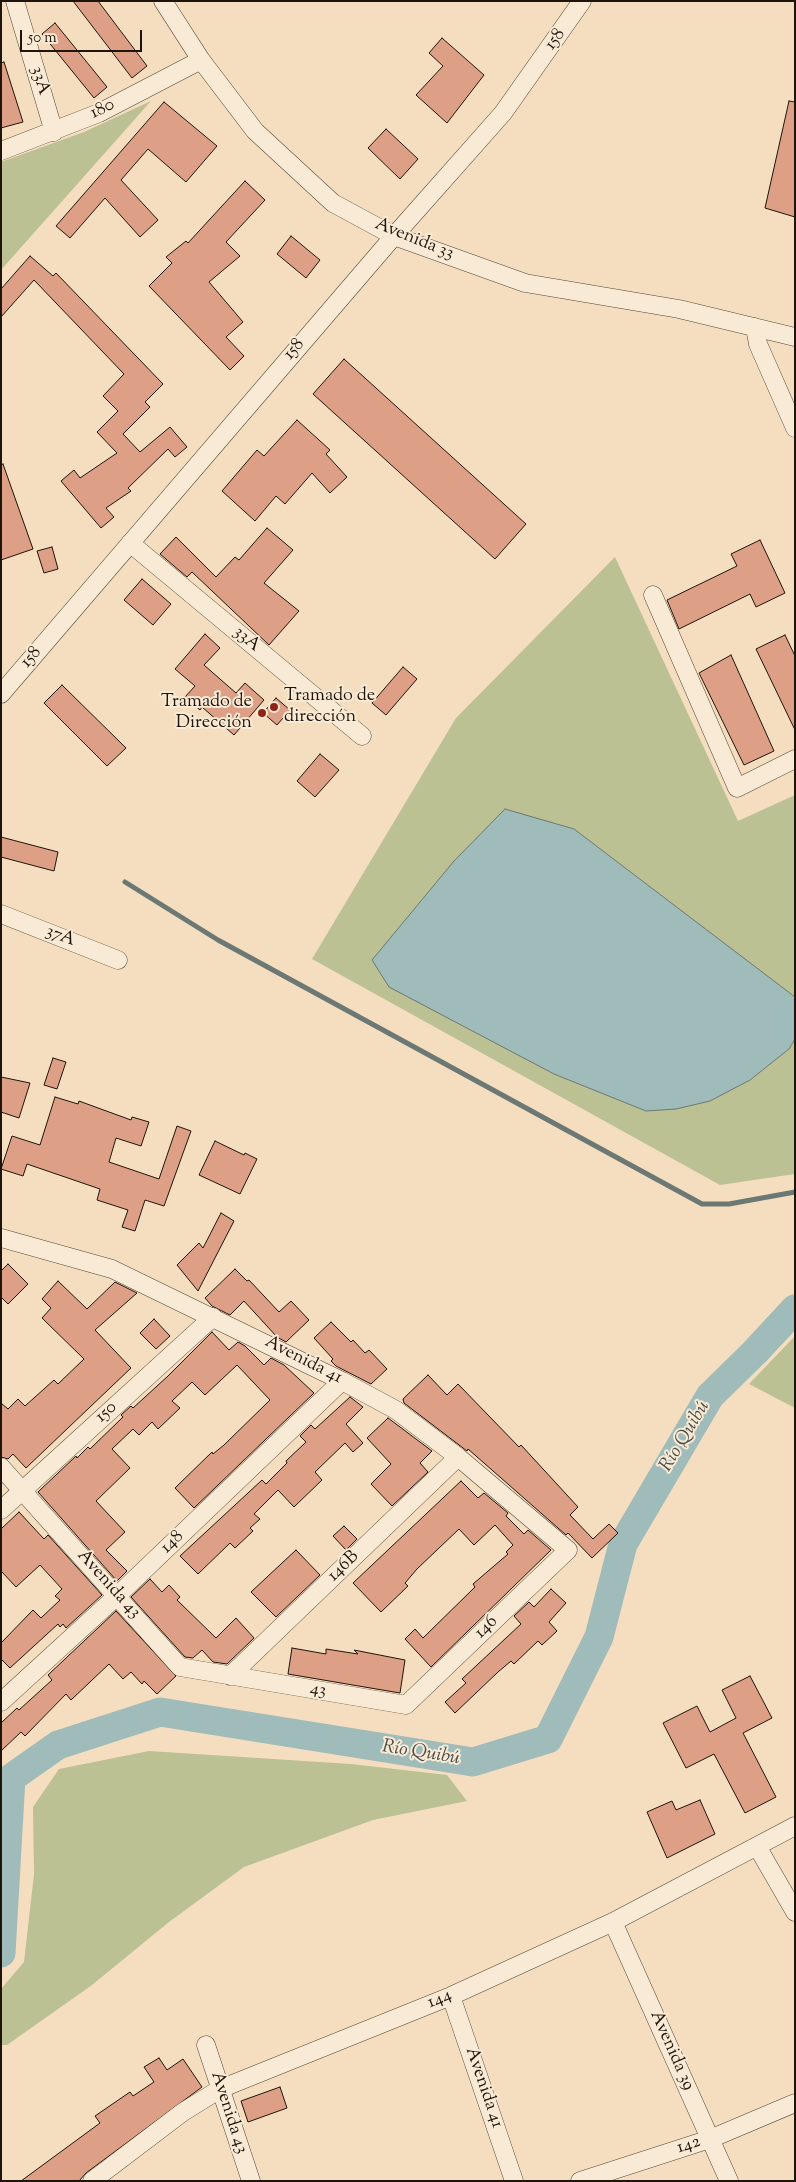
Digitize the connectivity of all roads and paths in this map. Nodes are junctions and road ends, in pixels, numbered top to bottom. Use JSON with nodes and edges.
{"nodes":[{"id":1,"x":15,"y":1,"type":"edge"},
{"id":2,"x":163,"y":1,"type":"edge"},
{"id":3,"x":582,"y":1,"type":"edge"},
{"id":4,"x":201,"y":60,"type":"junction"},
{"id":5,"x":54,"y":132,"type":"junction"},
{"id":6,"x":1,"y":151,"type":"edge"},
{"id":7,"x":394,"y":236,"type":"junction"},
{"id":8,"x":755,"y":328,"type":"junction"},
{"id":9,"x":795,"y":337,"type":"edge"},
{"id":10,"x":795,"y":428,"type":"edge"},
{"id":11,"x":130,"y":544,"type":"junction"},
{"id":12,"x":652,"y":595,"type":"dead end"},
{"id":13,"x":1,"y":694,"type":"edge"},
{"id":14,"x":362,"y":736,"type":"dead end"},
{"id":15,"x":795,"y":759,"type":"edge"},
{"id":16,"x":1,"y":914,"type":"edge"},
{"id":17,"x":118,"y":960,"type":"dead end"},
{"id":18,"x":1,"y":1238,"type":"edge"},
{"id":19,"x":213,"y":1317,"type":"junction"},
{"id":20,"x":342,"y":1381,"type":"junction"},
{"id":21,"x":458,"y":1457,"type":"junction"},
{"id":22,"x":1,"y":1467,"type":"edge"},
{"id":23,"x":22,"y":1490,"type":"junction"},
{"id":24,"x":1,"y":1510,"type":"edge"},
{"id":25,"x":568,"y":1550,"type":"joint"},
{"id":26,"x":118,"y":1595,"type":"junction"},
{"id":27,"x":230,"y":1676,"type":"junction"},
{"id":28,"x":1,"y":1702,"type":"edge"},
{"id":29,"x":406,"y":1705,"type":"joint"},
{"id":30,"x":795,"y":1826,"type":"edge"},
{"id":31,"x":758,"y":1848,"type":"junction"},
{"id":32,"x":795,"y":1912,"type":"edge"},
{"id":33,"x":613,"y":1922,"type":"junction"},
{"id":34,"x":452,"y":1996,"type":"junction"},
{"id":35,"x":206,"y":2045,"type":"dead end"},
{"id":36,"x":220,"y":2089,"type":"junction"},
{"id":37,"x":795,"y":2103,"type":"edge"},
{"id":38,"x":710,"y":2139,"type":"junction"},
{"id":39,"x":92,"y":2181,"type":"edge"},
{"id":40,"x":251,"y":2181,"type":"edge"},
{"id":41,"x":514,"y":2181,"type":"edge"},
{"id":42,"x":580,"y":2181,"type":"edge"},
{"id":43,"x":729,"y":2181,"type":"edge"}],
"edges":[{"from":1,"to":5,"type":"street","name":"33A"},
{"from":2,"to":4,"type":"street","name":"Avenida 33"},
{"from":3,"to":7,"type":"street","name":"158"},
{"from":4,"to":5,"type":"street","name":"180"},
{"from":4,"to":7,"type":"street","name":"Avenida 33"},
{"from":5,"to":6,"type":"street","name":"180"},
{"from":7,"to":8,"type":"street","name":"Avenida 33"},
{"from":7,"to":11,"type":"street","name":"158"},
{"from":8,"to":9,"type":"street","name":"Avenida 33"},
{"from":8,"to":10,"type":"street"},
{"from":11,"to":13,"type":"street","name":"158"},
{"from":11,"to":14,"type":"street","name":"33A"},
{"from":12,"to":15,"type":"street"},
{"from":16,"to":17,"type":"street","name":"37A"},
{"from":18,"to":19,"type":"street","name":"Avenida 41"},
{"from":19,"to":20,"type":"street","name":"Avenida 41"},
{"from":19,"to":23,"type":"street","name":"150"},
{"from":20,"to":21,"type":"street","name":"Avenida 41"},
{"from":20,"to":26,"type":"street","name":"148"},
{"from":21,"to":25,"type":"street","name":"Avenida 41"},
{"from":21,"to":27,"type":"street","name":"146B"},
{"from":22,"to":23,"type":"street","name":"Avenida 43"},
{"from":23,"to":24,"type":"street","name":"150"},
{"from":23,"to":26,"type":"street","name":"Avenida 43"},
{"from":25,"to":29,"type":"street","name":"146"},
{"from":26,"to":27,"type":"street","name":"Avenida 43"},
{"from":26,"to":28,"type":"street","name":"148"},
{"from":27,"to":29,"type":"street","name":"43"},
{"from":30,"to":31,"type":"street","name":"144"},
{"from":31,"to":32,"type":"street"},
{"from":31,"to":33,"type":"street","name":"144"},
{"from":33,"to":34,"type":"street","name":"144"},
{"from":33,"to":38,"type":"street","name":"Avenida 39"},
{"from":34,"to":36,"type":"street","name":"144"},
{"from":34,"to":41,"type":"street","name":"Avenida 41"},
{"from":35,"to":36,"type":"street","name":"Avenida 43"},
{"from":36,"to":39,"type":"street","name":"144"},
{"from":36,"to":40,"type":"street","name":"Avenida 43"},
{"from":37,"to":38,"type":"street","name":"142"},
{"from":38,"to":42,"type":"street","name":"142"},
{"from":38,"to":43,"type":"street","name":"Avenida 39"}]}
